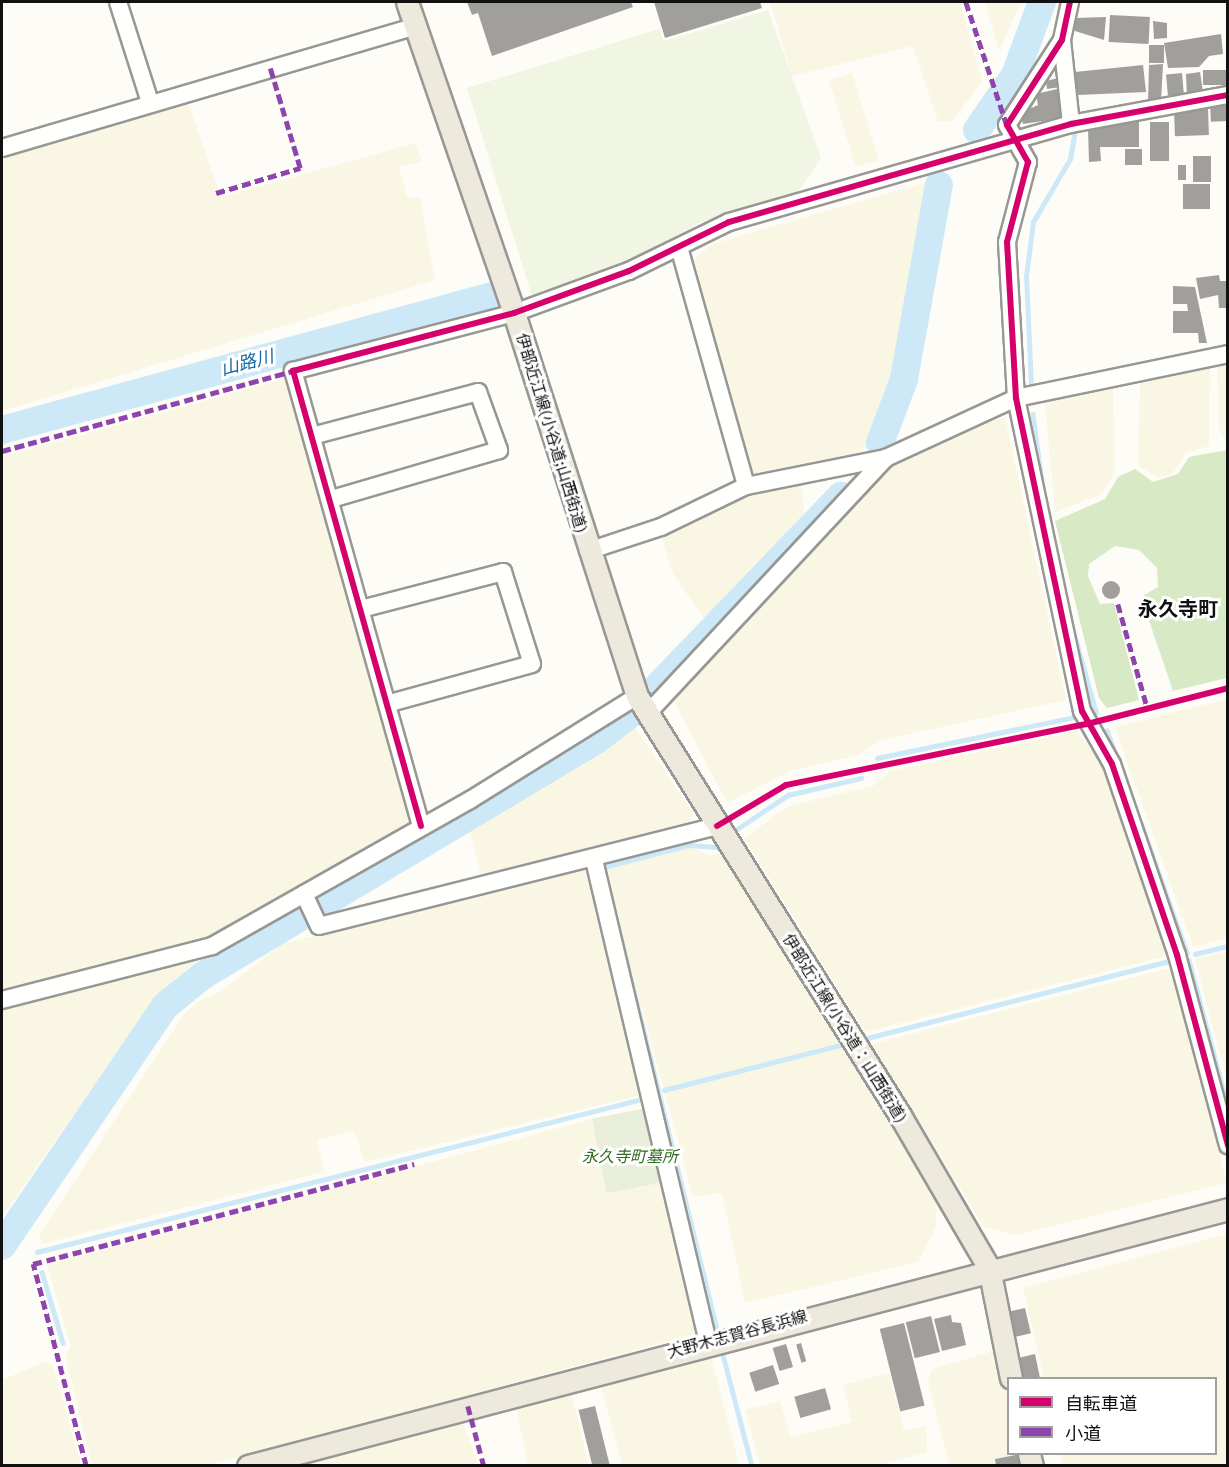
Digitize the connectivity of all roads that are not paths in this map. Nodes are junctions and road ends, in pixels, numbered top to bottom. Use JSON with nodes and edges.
{"nodes":[{"id":1,"x":118,"y":2,"type":"edge"},
{"id":2,"x":406,"y":2,"type":"edge"},
{"id":3,"x":1070,"y":2,"type":"edge"},
{"id":4,"x":414,"y":27,"type":"junction"},
{"id":5,"x":1062,"y":40,"type":"junction"},
{"id":6,"x":1227,"y":95,"type":"edge"},
{"id":7,"x":150,"y":102,"type":"junction"},
{"id":8,"x":1071,"y":124,"type":"junction"},
{"id":9,"x":1017,"y":141,"type":"junction"},
{"id":10,"x":2,"y":148,"type":"edge"},
{"id":11,"x":679,"y":247,"type":"junction"},
{"id":12,"x":514,"y":313,"type":"junction"},
{"id":13,"x":1227,"y":354,"type":"edge"},
{"id":14,"x":1016,"y":398,"type":"junction"},
{"id":15,"x":312,"y":436,"type":"junction"},
{"id":16,"x":886,"y":458,"type":"junction"},
{"id":17,"x":746,"y":486,"type":"junction"},
{"id":18,"x":331,"y":499,"type":"junction"},
{"id":19,"x":588,"y":551,"type":"junction"},
{"id":20,"x":361,"y":609,"type":"junction"},
{"id":21,"x":387,"y":704,"type":"junction"},
{"id":22,"x":643,"y":707,"type":"junction"},
{"id":23,"x":421,"y":826,"type":"junction"},
{"id":24,"x":717,"y":826,"type":"junction"},
{"id":25,"x":594,"y":860,"type":"junction"},
{"id":26,"x":304,"y":894,"type":"junction"},
{"id":27,"x":2,"y":1000,"type":"edge"},
{"id":28,"x":1227,"y":1145,"type":"edge"},
{"id":29,"x":1227,"y":1209,"type":"edge"},
{"id":30,"x":989,"y":1268,"type":"junction"},
{"id":31,"x":708,"y":1341,"type":"junction"},
{"id":32,"x":1011,"y":1377,"type":"edge"},
{"id":33,"x":248,"y":1466,"type":"edge"}],
"edges":[{"from":1,"to":7,"type":"street"},
{"from":2,"to":4,"type":"main road","name":"伊部近江線(小谷道;山西街道)"},
{"from":3,"to":5,"type":"street"},
{"from":4,"to":7,"type":"street"},
{"from":4,"to":12,"type":"main road","name":"伊部近江線(小谷道;山西街道)"},
{"from":5,"to":8,"type":"street"},
{"from":5,"to":9,"type":"street"},
{"from":6,"to":8,"type":"street"},
{"from":7,"to":10,"type":"street"},
{"from":8,"to":9,"type":"street"},
{"from":9,"to":11,"type":"street"},
{"from":9,"to":14,"type":"street"},
{"from":11,"to":12,"type":"street"},
{"from":11,"to":17,"type":"street"},
{"from":12,"to":15,"type":"street"},
{"from":12,"to":19,"type":"main road","name":"伊部近江線(小谷道;山西街道)"},
{"from":13,"to":14,"type":"street"},
{"from":14,"to":16,"type":"street"},
{"from":14,"to":28,"type":"street"},
{"from":15,"to":18,"type":"street"},
{"from":15,"to":18,"type":"street"},
{"from":16,"to":17,"type":"street"},
{"from":16,"to":22,"type":"street"},
{"from":17,"to":19,"type":"street"},
{"from":18,"to":20,"type":"street"},
{"from":19,"to":22,"type":"main road","name":"伊部近江線(小谷道;山西街道)"},
{"from":20,"to":21,"type":"street"},
{"from":20,"to":21,"type":"street"},
{"from":21,"to":23,"type":"street"},
{"from":22,"to":23,"type":"street"},
{"from":22,"to":24,"type":"main road","name":"伊部近江線(小谷道：山西街道)"},
{"from":23,"to":26,"type":"street"},
{"from":24,"to":25,"type":"street"},
{"from":24,"to":30,"type":"main road","name":"伊部近江線(小谷道：山西街道)"},
{"from":25,"to":26,"type":"street"},
{"from":25,"to":31,"type":"street"},
{"from":26,"to":27,"type":"street"},
{"from":29,"to":30,"type":"main road","name":"大野木志賀谷長浜線"},
{"from":30,"to":31,"type":"main road","name":"大野木志賀谷長浜線"},
{"from":30,"to":32,"type":"main road","name":"伊部近江線(小谷道：山西街道)"},
{"from":31,"to":33,"type":"main road","name":"大野木志賀谷長浜線"}]}
